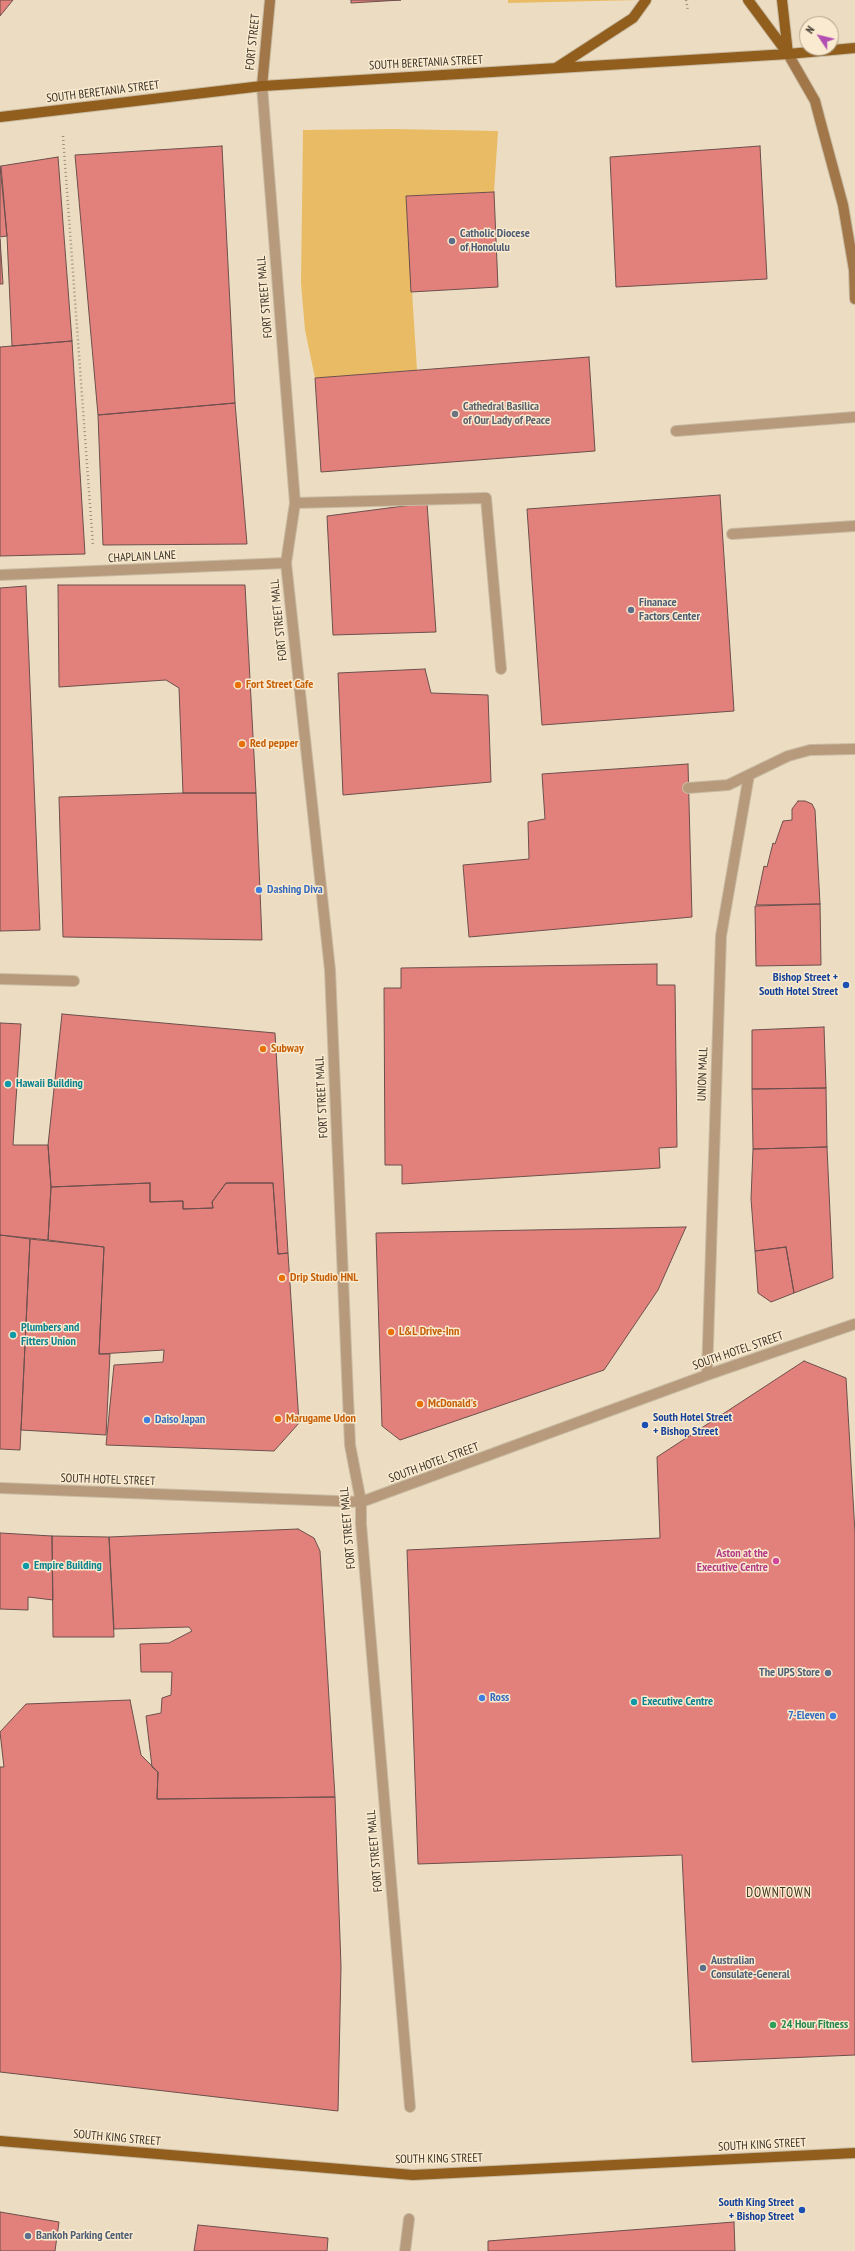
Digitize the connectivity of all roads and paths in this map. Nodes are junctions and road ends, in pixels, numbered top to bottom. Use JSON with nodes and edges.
{"nodes":[{"id":1,"x":270,"y":0,"type":"edge"},
{"id":2,"x":646,"y":0,"type":"edge"},
{"id":3,"x":686,"y":0,"type":"edge"},
{"id":4,"x":748,"y":0,"type":"edge"},
{"id":5,"x":782,"y":0,"type":"edge"},
{"id":6,"x":688,"y":11,"type":"dead end"},
{"id":7,"x":855,"y":48,"type":"edge"},
{"id":8,"x":788,"y":54,"type":"junction"},
{"id":9,"x":554,"y":69,"type":"junction"},
{"id":10,"x":262,"y":86,"type":"junction"},
{"id":11,"x":61,"y":110,"type":"junction"},
{"id":12,"x":0,"y":117,"type":"edge"},
{"id":13,"x":855,"y":299,"type":"edge"},
{"id":14,"x":855,"y":417,"type":"edge"},
{"id":15,"x":676,"y":431,"type":"dead end"},
{"id":16,"x":295,"y":503,"type":"junction"},
{"id":17,"x":855,"y":526,"type":"edge"},
{"id":18,"x":732,"y":534,"type":"dead end"},
{"id":19,"x":286,"y":563,"type":"junction"},
{"id":20,"x":95,"y":572,"type":"junction"},
{"id":21,"x":0,"y":574,"type":"edge"},
{"id":22,"x":501,"y":669,"type":"dead end"},
{"id":23,"x":855,"y":749,"type":"edge"},
{"id":24,"x":749,"y":775,"type":"junction"},
{"id":25,"x":688,"y":788,"type":"dead end"},
{"id":26,"x":0,"y":979,"type":"edge"},
{"id":27,"x":74,"y":981,"type":"dead end"},
{"id":28,"x":855,"y":1324,"type":"edge"},
{"id":29,"x":707,"y":1375,"type":"junction"},
{"id":30,"x":0,"y":1488,"type":"edge"},
{"id":31,"x":361,"y":1502,"type":"junction"},
{"id":32,"x":410,"y":2107,"type":"dead end"},
{"id":33,"x":0,"y":2142,"type":"edge"},
{"id":34,"x":855,"y":2153,"type":"edge"},
{"id":35,"x":409,"y":2219,"type":"dead end"},
{"id":36,"x":405,"y":2251,"type":"edge"}],
"edges":[{"from":1,"to":10,"type":"main road","name":"FORT STREET"},
{"from":2,"to":9,"type":"main road"},
{"from":3,"to":6,"type":"path"},
{"from":4,"to":8,"type":"main road"},
{"from":5,"to":8,"type":"main road"},
{"from":7,"to":8,"type":"main road","name":"SOUTH BERETANIA STREET"},
{"from":8,"to":9,"type":"main road","name":"SOUTH BERETANIA STREET"},
{"from":8,"to":13,"type":"main road"},
{"from":9,"to":10,"type":"main road","name":"SOUTH BERETANIA STREET"},
{"from":10,"to":11,"type":"main road","name":"SOUTH BERETANIA STREET"},
{"from":10,"to":16,"type":"street","name":"FORT STREET MALL"},
{"from":11,"to":12,"type":"main road","name":"SOUTH BERETANIA STREET"},
{"from":11,"to":20,"type":"path"},
{"from":14,"to":15,"type":"street"},
{"from":16,"to":19,"type":"street","name":"FORT STREET MALL"},
{"from":16,"to":22,"type":"street"},
{"from":17,"to":18,"type":"street"},
{"from":19,"to":20,"type":"street","name":"CHAPLAIN LANE"},
{"from":19,"to":31,"type":"street","name":"FORT STREET MALL"},
{"from":20,"to":21,"type":"street","name":"CHAPLAIN LANE"},
{"from":23,"to":24,"type":"street"},
{"from":24,"to":25,"type":"street"},
{"from":24,"to":29,"type":"street","name":"UNION MALL"},
{"from":26,"to":27,"type":"street"},
{"from":28,"to":29,"type":"street","name":"SOUTH HOTEL STREET"},
{"from":29,"to":31,"type":"street","name":"SOUTH HOTEL STREET"},
{"from":30,"to":31,"type":"street","name":"SOUTH HOTEL STREET"},
{"from":31,"to":32,"type":"street","name":"FORT STREET MALL"},
{"from":33,"to":34,"type":"main road","name":"SOUTH KING STREET"},
{"from":35,"to":36,"type":"street"}]}
